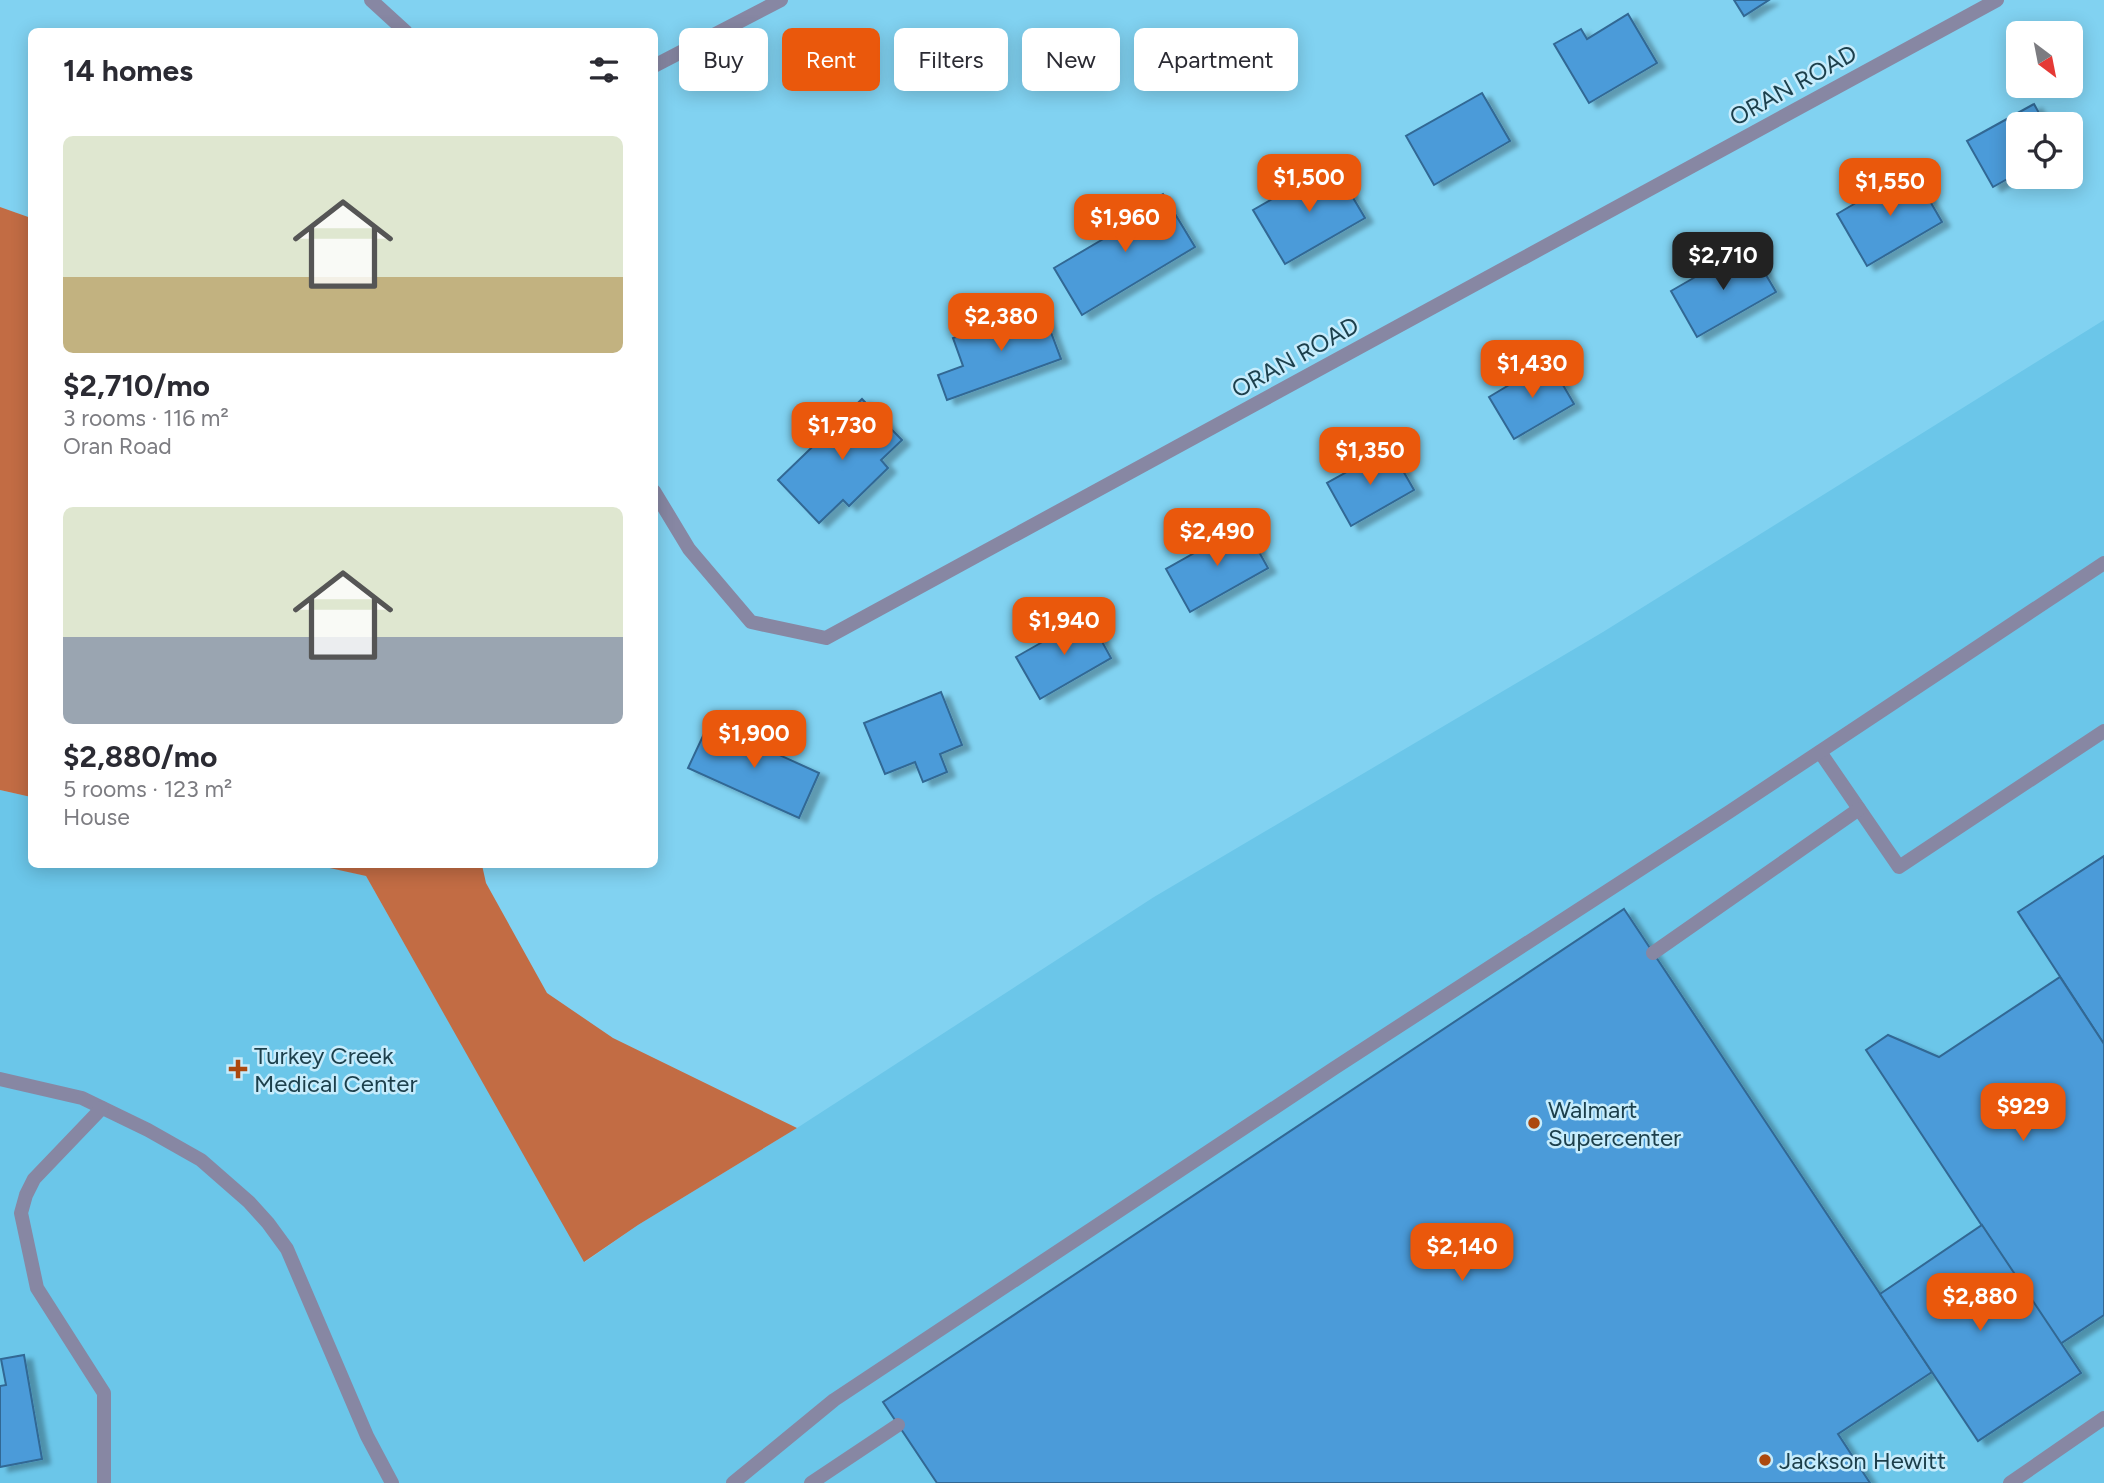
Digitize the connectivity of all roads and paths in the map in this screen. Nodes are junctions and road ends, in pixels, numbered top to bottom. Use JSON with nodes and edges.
{"nodes":[{"id":1,"x":371,"y":0,"type":"edge"},
{"id":2,"x":781,"y":0,"type":"edge"},
{"id":3,"x":1997,"y":0,"type":"edge"},
{"id":4,"x":402,"y":28,"type":"edge"},
{"id":5,"x":658,"y":64,"type":"edge"},
{"id":6,"x":658,"y":498,"type":"edge"},
{"id":7,"x":2104,"y":563,"type":"edge"},
{"id":8,"x":2104,"y":731,"type":"edge"},
{"id":9,"x":1820,"y":752,"type":"junction"},
{"id":10,"x":1859,"y":809,"type":"junction"},
{"id":11,"x":1653,"y":953,"type":"dead end"},
{"id":12,"x":0,"y":1079,"type":"edge"},
{"id":13,"x":102,"y":1108,"type":"junction"},
{"id":14,"x":2104,"y":1419,"type":"edge"},
{"id":15,"x":898,"y":1425,"type":"dead end"},
{"id":16,"x":104,"y":1483,"type":"edge"},
{"id":17,"x":391,"y":1483,"type":"edge"},
{"id":18,"x":733,"y":1483,"type":"edge"},
{"id":19,"x":811,"y":1483,"type":"edge"},
{"id":20,"x":2010,"y":1483,"type":"edge"}],
"edges":[{"from":1,"to":4,"type":"street"},
{"from":2,"to":5,"type":"street"},
{"from":3,"to":6,"type":"street","name":"ORAN ROAD"},
{"from":7,"to":9,"type":"street"},
{"from":8,"to":10,"type":"street"},
{"from":9,"to":10,"type":"street"},
{"from":9,"to":18,"type":"street"},
{"from":10,"to":11,"type":"street"},
{"from":12,"to":13,"type":"street"},
{"from":13,"to":16,"type":"street"},
{"from":13,"to":17,"type":"street"},
{"from":14,"to":20,"type":"street"},
{"from":15,"to":19,"type":"street"}]}
